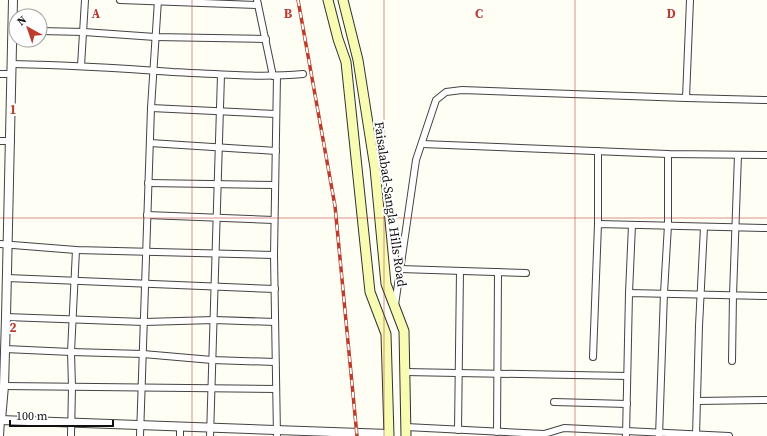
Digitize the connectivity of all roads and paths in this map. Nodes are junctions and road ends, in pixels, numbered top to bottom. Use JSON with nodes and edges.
{"nodes":[{"id":1,"x":85,"y":0,"type":"edge"},
{"id":2,"x":120,"y":0,"type":"edge"},
{"id":3,"x":328,"y":0,"type":"edge"},
{"id":4,"x":342,"y":0,"type":"edge"},
{"id":5,"x":690,"y":0,"type":"edge"},
{"id":6,"x":158,"y":1,"type":"edge"},
{"id":7,"x":258,"y":3,"type":"edge"},
{"id":8,"x":48,"y":31,"type":"edge"},
{"id":9,"x":84,"y":32,"type":"junction"},
{"id":10,"x":156,"y":37,"type":"junction"},
{"id":11,"x":266,"y":39,"type":"junction"},
{"id":12,"x":13,"y":48,"type":"edge"},
{"id":13,"x":12,"y":64,"type":"junction"},
{"id":14,"x":81,"y":66,"type":"junction"},
{"id":15,"x":152,"y":70,"type":"junction"},
{"id":16,"x":0,"y":74,"type":"edge"},
{"id":17,"x":12,"y":74,"type":"junction"},
{"id":18,"x":303,"y":74,"type":"dead end"},
{"id":19,"x":221,"y":75,"type":"junction"},
{"id":20,"x":275,"y":76,"type":"junction"},
{"id":21,"x":686,"y":98,"type":"junction"},
{"id":22,"x":767,"y":100,"type":"edge"},
{"id":23,"x":151,"y":108,"type":"junction"},
{"id":24,"x":220,"y":111,"type":"junction"},
{"id":25,"x":276,"y":114,"type":"junction"},
{"id":26,"x":0,"y":141,"type":"edge"},
{"id":27,"x":11,"y":142,"type":"junction"},
{"id":28,"x":150,"y":143,"type":"junction"},
{"id":29,"x":422,"y":144,"type":"junction"},
{"id":30,"x":219,"y":148,"type":"junction"},
{"id":31,"x":276,"y":151,"type":"junction"},
{"id":32,"x":598,"y":151,"type":"junction"},
{"id":33,"x":668,"y":154,"type":"junction"},
{"id":34,"x":738,"y":155,"type":"junction"},
{"id":35,"x":767,"y":155,"type":"edge"},
{"id":36,"x":148,"y":183,"type":"junction"},
{"id":37,"x":218,"y":184,"type":"junction"},
{"id":38,"x":275,"y":184,"type":"junction"},
{"id":39,"x":147,"y":214,"type":"junction"},
{"id":40,"x":217,"y":217,"type":"junction"},
{"id":41,"x":274,"y":220,"type":"junction"},
{"id":42,"x":598,"y":224,"type":"junction"},
{"id":43,"x":632,"y":225,"type":"junction"},
{"id":44,"x":668,"y":225,"type":"junction"},
{"id":45,"x":704,"y":227,"type":"junction"},
{"id":46,"x":736,"y":227,"type":"junction"},
{"id":47,"x":767,"y":228,"type":"edge"},
{"id":48,"x":4,"y":244,"type":"edge"},
{"id":49,"x":76,"y":250,"type":"junction"},
{"id":50,"x":146,"y":252,"type":"junction"},
{"id":51,"x":216,"y":254,"type":"junction"},
{"id":52,"x":274,"y":255,"type":"junction"},
{"id":53,"x":400,"y":269,"type":"junction"},
{"id":54,"x":460,"y":271,"type":"junction"},
{"id":55,"x":498,"y":272,"type":"junction"},
{"id":56,"x":526,"y":273,"type":"dead end"},
{"id":57,"x":7,"y":278,"type":"junction"},
{"id":58,"x":75,"y":281,"type":"junction"},
{"id":59,"x":145,"y":284,"type":"junction"},
{"id":60,"x":215,"y":286,"type":"junction"},
{"id":61,"x":275,"y":289,"type":"junction"},
{"id":62,"x":630,"y":293,"type":"junction"},
{"id":63,"x":664,"y":293,"type":"junction"},
{"id":64,"x":700,"y":294,"type":"junction"},
{"id":65,"x":733,"y":295,"type":"junction"},
{"id":66,"x":767,"y":296,"type":"edge"},
{"id":67,"x":395,"y":306,"type":"junction"},
{"id":68,"x":6,"y":317,"type":"junction"},
{"id":69,"x":72,"y":319,"type":"junction"},
{"id":70,"x":214,"y":320,"type":"junction"},
{"id":71,"x":144,"y":322,"type":"junction"},
{"id":72,"x":276,"y":322,"type":"junction"},
{"id":73,"x":4,"y":344,"type":"edge"},
{"id":74,"x":71,"y":352,"type":"junction"},
{"id":75,"x":143,"y":354,"type":"junction"},
{"id":76,"x":593,"y":357,"type":"dead end"},
{"id":77,"x":212,"y":360,"type":"junction"},
{"id":78,"x":732,"y":361,"type":"dead end"},
{"id":79,"x":276,"y":362,"type":"junction"},
{"id":80,"x":405,"y":372,"type":"junction"},
{"id":81,"x":458,"y":373,"type":"junction"},
{"id":82,"x":497,"y":374,"type":"junction"},
{"id":83,"x":627,"y":376,"type":"junction"},
{"id":84,"x":4,"y":386,"type":"junction"},
{"id":85,"x":72,"y":387,"type":"junction"},
{"id":86,"x":142,"y":388,"type":"junction"},
{"id":87,"x":212,"y":389,"type":"junction"},
{"id":88,"x":276,"y":390,"type":"junction"},
{"id":89,"x":388,"y":390,"type":"junction"},
{"id":90,"x":405,"y":391,"type":"junction"},
{"id":91,"x":767,"y":400,"type":"edge"},
{"id":92,"x":697,"y":401,"type":"junction"},
{"id":93,"x":554,"y":402,"type":"dead end"},
{"id":94,"x":627,"y":404,"type":"junction"},
{"id":95,"x":0,"y":420,"type":"edge"},
{"id":96,"x":71,"y":422,"type":"junction"},
{"id":97,"x":140,"y":425,"type":"junction"},
{"id":98,"x":180,"y":426,"type":"junction"},
{"id":99,"x":458,"y":430,"type":"junction"},
{"id":100,"x":210,"y":432,"type":"edge"},
{"id":101,"x":406,"y":432,"type":"edge"},
{"id":102,"x":497,"y":432,"type":"junction"},
{"id":103,"x":277,"y":433,"type":"edge"},
{"id":104,"x":326,"y":434,"type":"edge"},
{"id":105,"x":626,"y":434,"type":"edge"},
{"id":106,"x":659,"y":434,"type":"edge"},
{"id":107,"x":389,"y":435,"type":"edge"},
{"id":108,"x":696,"y":435,"type":"edge"},
{"id":109,"x":0,"y":436,"type":"edge"},
{"id":110,"x":71,"y":436,"type":"edge"},
{"id":111,"x":140,"y":436,"type":"edge"},
{"id":112,"x":180,"y":436,"type":"edge"},
{"id":113,"x":729,"y":436,"type":"edge"}],
"edges":[{"from":1,"to":9,"type":"street"},
{"from":2,"to":6,"type":"street"},
{"from":3,"to":89,"type":"main road","name":"Faisalabad-Sangla Hills Road"},
{"from":4,"to":67,"type":"main road","name":"Faisalabad-Sangla Hills Road"},
{"from":5,"to":21,"type":"street"},
{"from":6,"to":7,"type":"street"},
{"from":6,"to":10,"type":"street"},
{"from":7,"to":11,"type":"street"},
{"from":8,"to":9,"type":"street"},
{"from":9,"to":10,"type":"street"},
{"from":9,"to":14,"type":"street"},
{"from":10,"to":11,"type":"street"},
{"from":10,"to":15,"type":"street"},
{"from":11,"to":20,"type":"street"},
{"from":12,"to":13,"type":"street"},
{"from":13,"to":14,"type":"street"},
{"from":13,"to":17,"type":"street"},
{"from":14,"to":15,"type":"street"},
{"from":15,"to":19,"type":"street"},
{"from":15,"to":23,"type":"street"},
{"from":16,"to":17,"type":"street"},
{"from":17,"to":27,"type":"street"},
{"from":18,"to":20,"type":"street"},
{"from":19,"to":20,"type":"street"},
{"from":19,"to":24,"type":"street"},
{"from":20,"to":25,"type":"street"},
{"from":21,"to":22,"type":"street"},
{"from":21,"to":29,"type":"street"},
{"from":23,"to":24,"type":"street"},
{"from":23,"to":28,"type":"street"},
{"from":24,"to":25,"type":"street"},
{"from":24,"to":30,"type":"street"},
{"from":25,"to":31,"type":"street"},
{"from":26,"to":27,"type":"street"},
{"from":27,"to":48,"type":"street"},
{"from":28,"to":30,"type":"street"},
{"from":28,"to":36,"type":"street"},
{"from":29,"to":32,"type":"street"},
{"from":29,"to":53,"type":"street"},
{"from":30,"to":31,"type":"street"},
{"from":30,"to":37,"type":"street"},
{"from":31,"to":38,"type":"street"},
{"from":32,"to":33,"type":"street"},
{"from":32,"to":42,"type":"street"},
{"from":33,"to":34,"type":"street"},
{"from":33,"to":44,"type":"street"},
{"from":34,"to":35,"type":"street"},
{"from":34,"to":46,"type":"street"},
{"from":36,"to":37,"type":"street"},
{"from":36,"to":39,"type":"street"},
{"from":37,"to":38,"type":"street"},
{"from":37,"to":40,"type":"street"},
{"from":38,"to":41,"type":"street"},
{"from":39,"to":40,"type":"street"},
{"from":39,"to":50,"type":"street"},
{"from":40,"to":41,"type":"street"},
{"from":40,"to":51,"type":"street"},
{"from":41,"to":52,"type":"street"},
{"from":42,"to":43,"type":"street"},
{"from":42,"to":76,"type":"street"},
{"from":43,"to":44,"type":"street"},
{"from":43,"to":62,"type":"street"},
{"from":44,"to":45,"type":"street"},
{"from":44,"to":63,"type":"street"},
{"from":45,"to":46,"type":"street"},
{"from":45,"to":64,"type":"street"},
{"from":46,"to":47,"type":"street"},
{"from":46,"to":65,"type":"street"},
{"from":48,"to":49,"type":"street"},
{"from":48,"to":57,"type":"street"},
{"from":49,"to":50,"type":"street"},
{"from":49,"to":58,"type":"street"},
{"from":50,"to":51,"type":"street"},
{"from":50,"to":59,"type":"street"},
{"from":51,"to":52,"type":"street"},
{"from":51,"to":60,"type":"street"},
{"from":52,"to":61,"type":"street"},
{"from":53,"to":54,"type":"street"},
{"from":53,"to":67,"type":"street"},
{"from":54,"to":55,"type":"street"},
{"from":54,"to":81,"type":"street"},
{"from":55,"to":56,"type":"street"},
{"from":55,"to":82,"type":"street"},
{"from":57,"to":58,"type":"street"},
{"from":57,"to":68,"type":"street"},
{"from":58,"to":59,"type":"street"},
{"from":58,"to":69,"type":"street"},
{"from":59,"to":60,"type":"street"},
{"from":59,"to":71,"type":"street"},
{"from":60,"to":61,"type":"street"},
{"from":60,"to":70,"type":"street"},
{"from":61,"to":72,"type":"street"},
{"from":62,"to":63,"type":"street"},
{"from":62,"to":83,"type":"street"},
{"from":63,"to":64,"type":"street"},
{"from":63,"to":106,"type":"street"},
{"from":64,"to":65,"type":"street"},
{"from":64,"to":92,"type":"street"},
{"from":65,"to":66,"type":"street"},
{"from":65,"to":78,"type":"street"},
{"from":67,"to":80,"type":"main road","name":"Faisalabad-Sangla Hills Road"},
{"from":68,"to":69,"type":"street"},
{"from":68,"to":73,"type":"street"},
{"from":69,"to":71,"type":"street"},
{"from":69,"to":74,"type":"street"},
{"from":70,"to":71,"type":"street"},
{"from":70,"to":72,"type":"street"},
{"from":70,"to":77,"type":"street"},
{"from":71,"to":75,"type":"street"},
{"from":72,"to":79,"type":"street"},
{"from":73,"to":74,"type":"street"},
{"from":73,"to":84,"type":"street"},
{"from":74,"to":75,"type":"street"},
{"from":74,"to":85,"type":"street"},
{"from":75,"to":77,"type":"street"},
{"from":75,"to":86,"type":"street"},
{"from":77,"to":79,"type":"street"},
{"from":77,"to":87,"type":"street"},
{"from":79,"to":88,"type":"street"},
{"from":80,"to":81,"type":"street"},
{"from":80,"to":90,"type":"main road","name":"Faisalabad-Sangla Hills Road"},
{"from":81,"to":82,"type":"street"},
{"from":81,"to":99,"type":"street"},
{"from":82,"to":83,"type":"street"},
{"from":82,"to":102,"type":"street"},
{"from":83,"to":94,"type":"street"},
{"from":84,"to":85,"type":"street"},
{"from":84,"to":95,"type":"street"},
{"from":85,"to":86,"type":"street"},
{"from":85,"to":96,"type":"street"},
{"from":86,"to":87,"type":"street"},
{"from":86,"to":97,"type":"street"},
{"from":87,"to":88,"type":"street"},
{"from":87,"to":100,"type":"street"},
{"from":88,"to":103,"type":"street"},
{"from":89,"to":90,"type":"main road"},
{"from":89,"to":107,"type":"main road","name":"Faisalabad-Sangla Hills Road"},
{"from":90,"to":101,"type":"main road","name":"Faisalabad-Sangla Hills Road"},
{"from":91,"to":92,"type":"street"},
{"from":92,"to":108,"type":"street"},
{"from":93,"to":94,"type":"street"},
{"from":94,"to":105,"type":"street"},
{"from":95,"to":96,"type":"street"},
{"from":95,"to":109,"type":"street"},
{"from":96,"to":97,"type":"street"},
{"from":96,"to":110,"type":"street"},
{"from":97,"to":98,"type":"street"},
{"from":97,"to":111,"type":"street"},
{"from":98,"to":100,"type":"street"},
{"from":98,"to":112,"type":"street"},
{"from":99,"to":101,"type":"street"},
{"from":99,"to":102,"type":"street"},
{"from":100,"to":103,"type":"street"},
{"from":102,"to":105,"type":"street"},
{"from":103,"to":104,"type":"street"},
{"from":104,"to":107,"type":"street"},
{"from":105,"to":106,"type":"street"},
{"from":106,"to":108,"type":"street"},
{"from":108,"to":113,"type":"street"}]}
